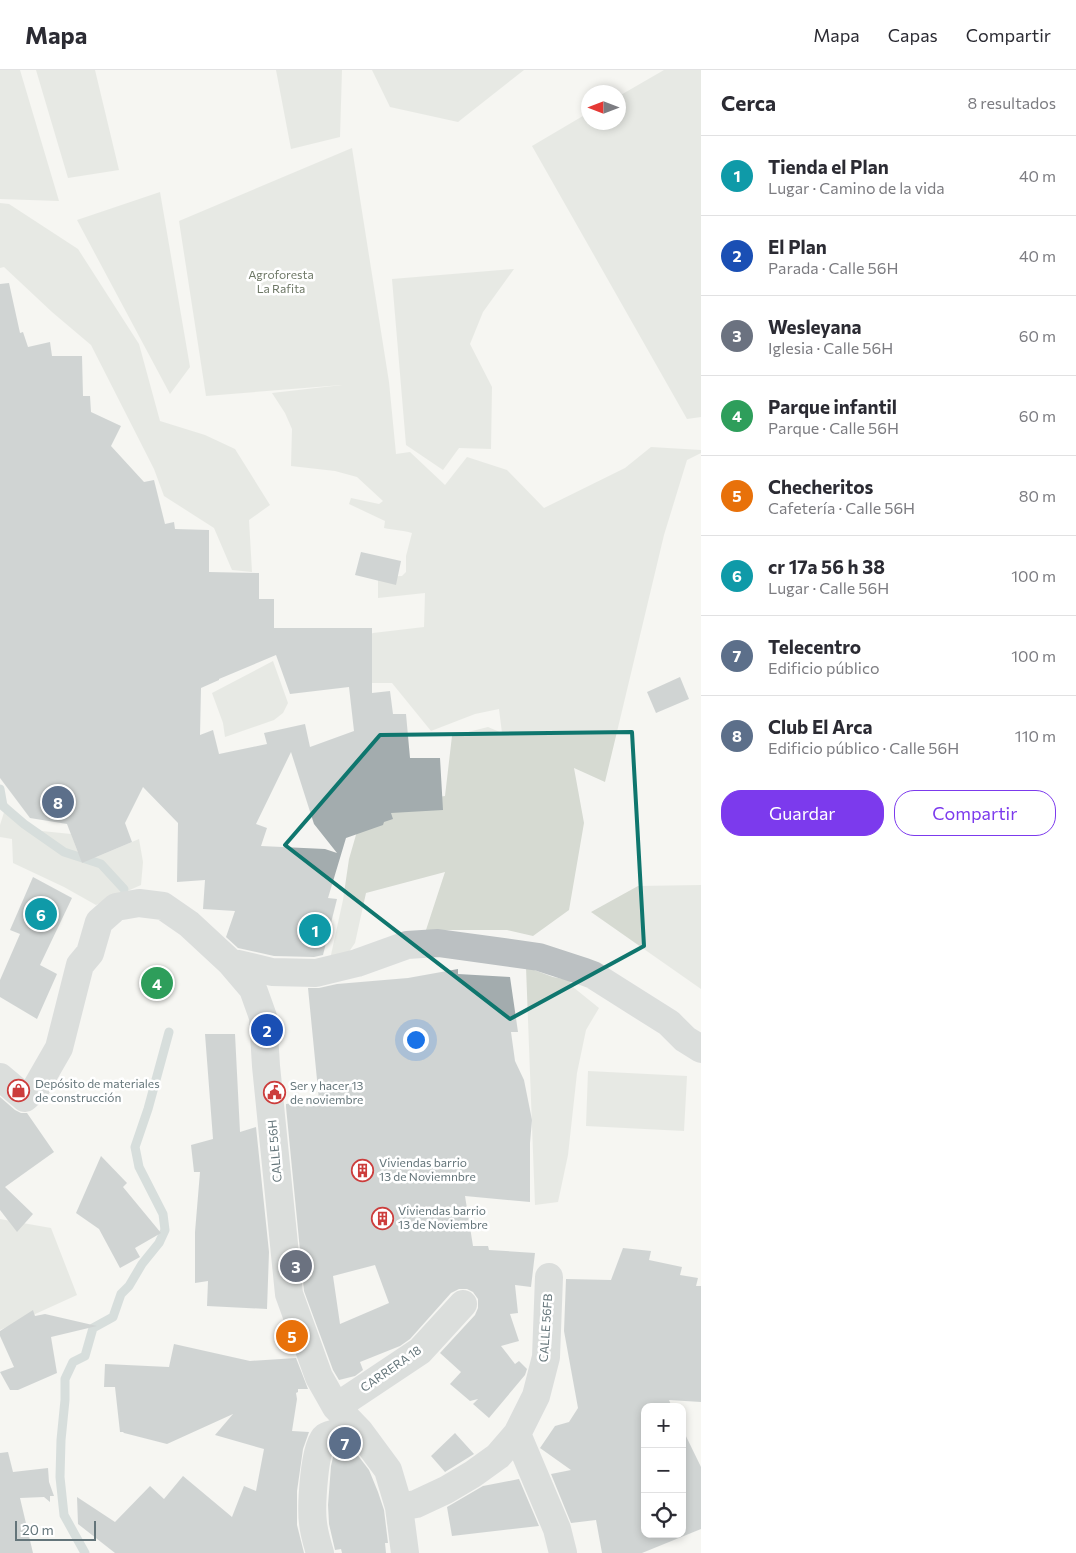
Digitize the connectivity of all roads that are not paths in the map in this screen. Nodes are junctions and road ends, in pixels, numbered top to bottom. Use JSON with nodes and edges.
{"nodes":[{"id":1,"x":230,"y":962,"type":"junction"},
{"id":2,"x":701,"y":1049,"type":"edge"},
{"id":3,"x":0,"y":1077,"type":"edge"},
{"id":4,"x":549,"y":1277,"type":"dead end"},
{"id":5,"x":463,"y":1304,"type":"dead end"},
{"id":6,"x":336,"y":1407,"type":"junction"},
{"id":7,"x":360,"y":1432,"type":"junction"},
{"id":8,"x":516,"y":1434,"type":"junction"},
{"id":9,"x":399,"y":1507,"type":"junction"},
{"id":10,"x":320,"y":1553,"type":"edge"},
{"id":11,"x":405,"y":1553,"type":"edge"},
{"id":12,"x":563,"y":1553,"type":"edge"}],
"edges":[{"from":1,"to":2,"type":"street"},
{"from":1,"to":3,"type":"street","name":"CALLE 56H"},
{"from":1,"to":6,"type":"street","name":"CALLE 56H"},
{"from":4,"to":8,"type":"street","name":"CALLE 56FB"},
{"from":5,"to":6,"type":"street","name":"CARRERA 18"},
{"from":6,"to":7,"type":"street","name":"CALLE 56H"},
{"from":7,"to":9,"type":"street","name":"CALLE 56H"},
{"from":7,"to":10,"type":"street"},
{"from":8,"to":9,"type":"street","name":"CALLE 56FB"},
{"from":8,"to":12,"type":"street"},
{"from":9,"to":11,"type":"street","name":"CALLE 56H"}]}
